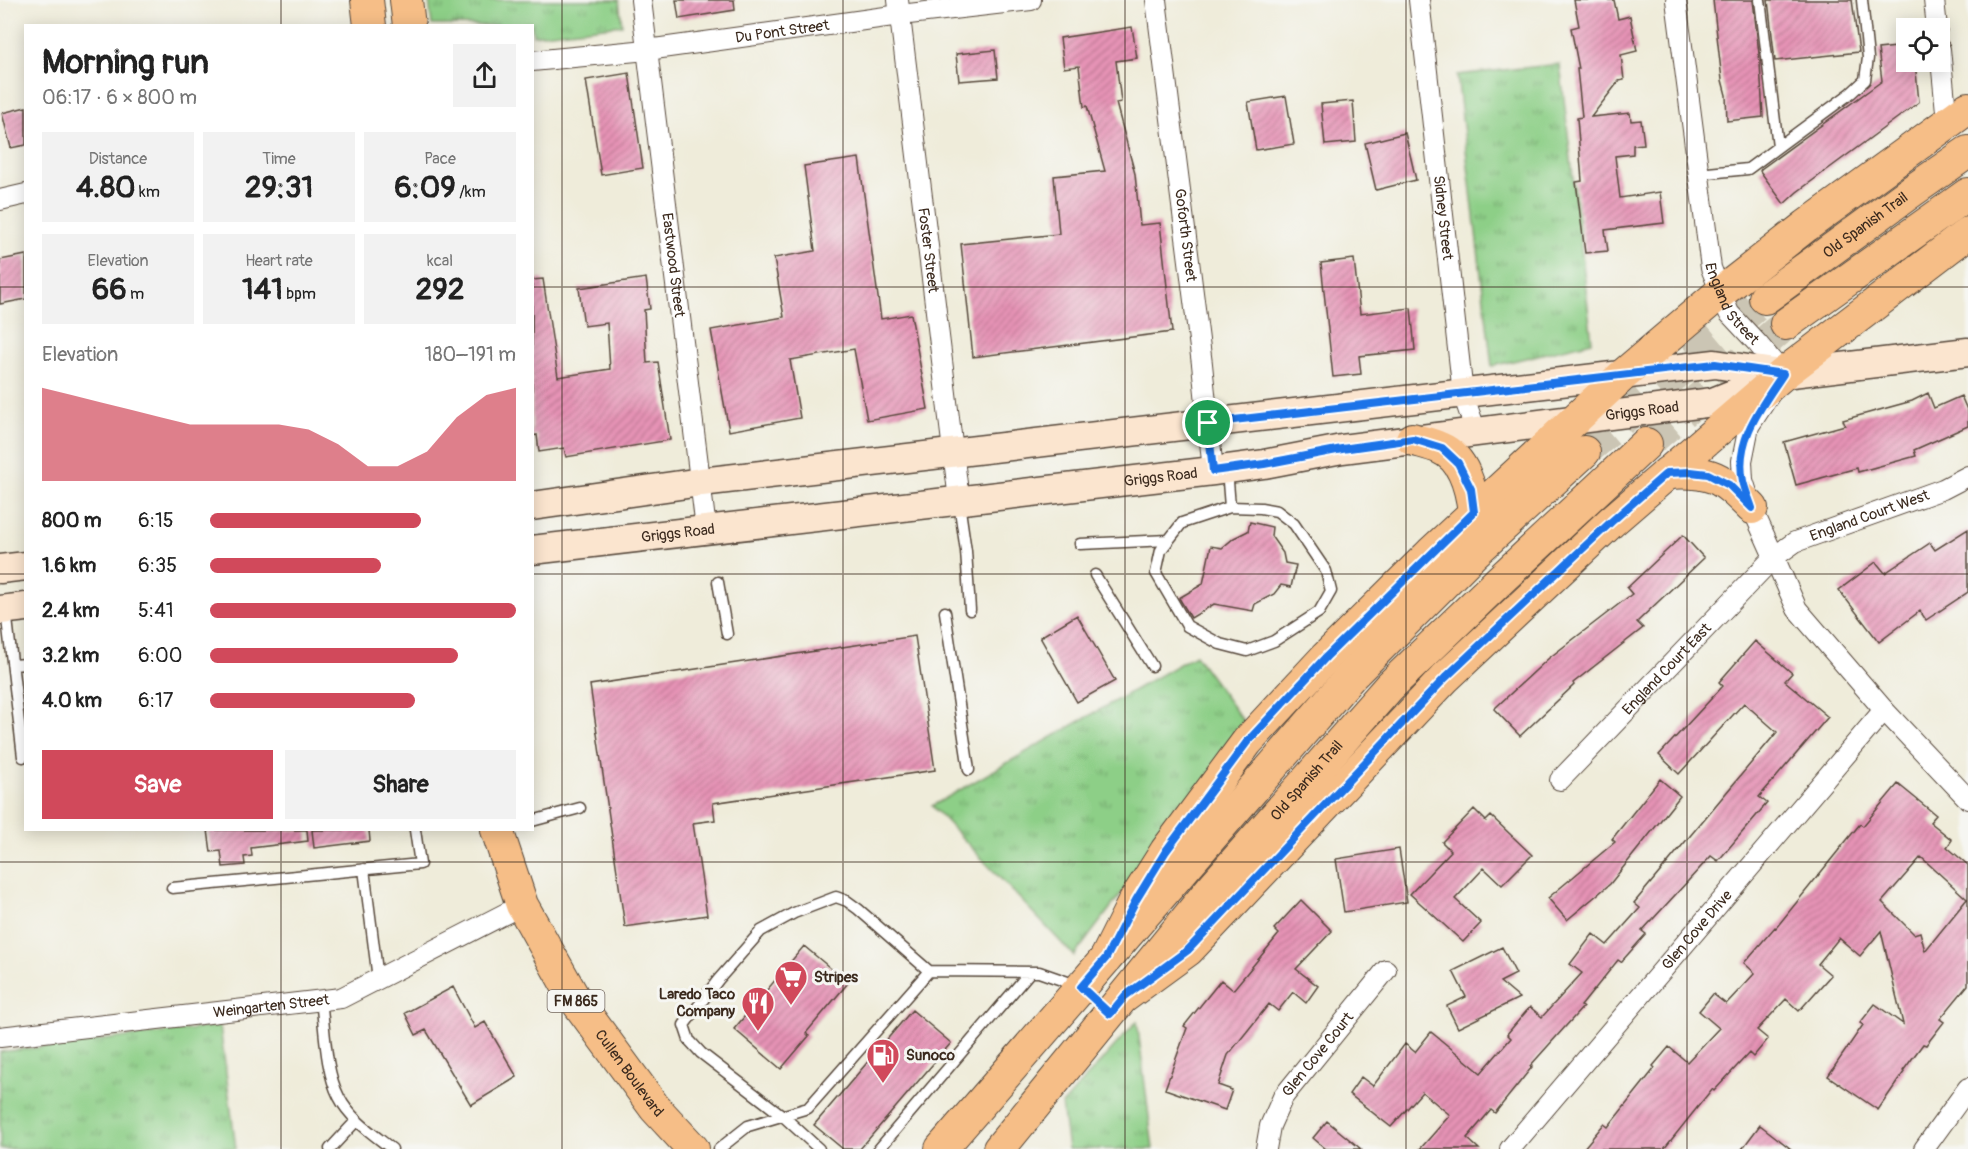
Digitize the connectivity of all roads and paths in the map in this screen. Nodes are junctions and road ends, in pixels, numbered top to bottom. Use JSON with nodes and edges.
{"nodes":[{"id":1,"x":367,"y":0,"type":"edge"},
{"id":2,"x":406,"y":0,"type":"edge"},
{"id":3,"x":641,"y":0,"type":"edge"},
{"id":4,"x":1031,"y":0,"type":"edge"},
{"id":5,"x":1156,"y":0,"type":"edge"},
{"id":6,"x":1419,"y":0,"type":"edge"},
{"id":7,"x":1676,"y":0,"type":"edge"},
{"id":8,"x":1760,"y":0,"type":"edge"},
{"id":9,"x":1862,"y":0,"type":"edge"},
{"id":10,"x":1934,"y":0,"type":"edge"},
{"id":11,"x":899,"y":8,"type":"edge"},
{"id":12,"x":1936,"y":18,"type":"edge"},
{"id":13,"x":370,"y":24,"type":"edge"},
{"id":14,"x":409,"y":24,"type":"edge"},
{"id":15,"x":646,"y":50,"type":"junction"},
{"id":16,"x":534,"y":61,"type":"edge"},
{"id":17,"x":1946,"y":72,"type":"edge"},
{"id":18,"x":1958,"y":115,"type":"edge"},
{"id":19,"x":1778,"y":146,"type":"junction"},
{"id":20,"x":1968,"y":152,"type":"edge"},
{"id":21,"x":1698,"y":174,"type":"junction"},
{"id":22,"x":24,"y":194,"type":"edge"},
{"id":23,"x":1968,"y":194,"type":"edge"},
{"id":24,"x":0,"y":200,"type":"edge"},
{"id":25,"x":1968,"y":233,"type":"edge"},
{"id":26,"x":1720,"y":293,"type":"junction"},
{"id":27,"x":1765,"y":298,"type":"tunnel mouth"},
{"id":28,"x":1786,"y":324,"type":"tunnel mouth"},
{"id":29,"x":1968,"y":352,"type":"edge"},
{"id":30,"x":1783,"y":374,"type":"junction"},
{"id":31,"x":1622,"y":376,"type":"junction"},
{"id":32,"x":1463,"y":393,"type":"junction"},
{"id":33,"x":1574,"y":421,"type":"junction"},
{"id":34,"x":1208,"y":423,"type":"junction"},
{"id":35,"x":1476,"y":432,"type":"junction"},
{"id":36,"x":1413,"y":439,"type":"junction"},
{"id":37,"x":1646,"y":444,"type":"tunnel mouth"},
{"id":38,"x":953,"y":452,"type":"junction"},
{"id":39,"x":1584,"y":452,"type":"tunnel mouth"},
{"id":40,"x":1220,"y":470,"type":"junction"},
{"id":41,"x":1667,"y":473,"type":"junction"},
{"id":42,"x":1968,"y":476,"type":"edge"},
{"id":43,"x":701,"y":482,"type":"junction"},
{"id":44,"x":959,"y":500,"type":"junction"},
{"id":45,"x":534,"y":506,"type":"edge"},
{"id":46,"x":1230,"y":507,"type":"junction"},
{"id":47,"x":1752,"y":508,"type":"junction"},
{"id":48,"x":1474,"y":512,"type":"junction"},
{"id":49,"x":706,"y":529,"type":"junction"},
{"id":50,"x":1169,"y":540,"type":"junction"},
{"id":51,"x":1080,"y":544,"type":"dead end"},
{"id":52,"x":534,"y":550,"type":"edge"},
{"id":53,"x":1774,"y":557,"type":"junction"},
{"id":54,"x":24,"y":566,"type":"edge"},
{"id":55,"x":0,"y":569,"type":"edge"},
{"id":56,"x":1095,"y":575,"type":"dead end"},
{"id":57,"x":718,"y":582,"type":"dead end"},
{"id":58,"x":11,"y":609,"type":"edge"},
{"id":59,"x":970,"y":610,"type":"dead end"},
{"id":60,"x":945,"y":612,"type":"dead end"},
{"id":61,"x":727,"y":634,"type":"dead end"},
{"id":62,"x":24,"y":664,"type":"edge"},
{"id":63,"x":13,"y":665,"type":"junction"},
{"id":64,"x":1152,"y":666,"type":"dead end"},
{"id":65,"x":1884,"y":710,"type":"junction"},
{"id":66,"x":23,"y":757,"type":"dead end"},
{"id":67,"x":969,"y":770,"type":"dead end"},
{"id":68,"x":1560,"y":780,"type":"dead end"},
{"id":69,"x":1968,"y":799,"type":"edge"},
{"id":70,"x":580,"y":808,"type":"dead end"},
{"id":71,"x":534,"y":820,"type":"edge"},
{"id":72,"x":415,"y":831,"type":"edge"},
{"id":73,"x":498,"y":831,"type":"edge"},
{"id":74,"x":364,"y":869,"type":"junction"},
{"id":75,"x":172,"y":888,"type":"dead end"},
{"id":76,"x":522,"y":904,"type":"junction"},
{"id":77,"x":1106,"y":958,"type":"junction"},
{"id":78,"x":1386,"y":970,"type":"dead end"},
{"id":79,"x":929,"y":971,"type":"junction"},
{"id":80,"x":1030,"y":972,"type":"junction"},
{"id":81,"x":378,"y":979,"type":"junction"},
{"id":82,"x":1081,"y":987,"type":"junction"},
{"id":83,"x":321,"y":1000,"type":"junction"},
{"id":84,"x":1117,"y":1005,"type":"junction"},
{"id":85,"x":0,"y":1037,"type":"edge"},
{"id":86,"x":1968,"y":1088,"type":"edge"},
{"id":87,"x":783,"y":1116,"type":"junction"},
{"id":88,"x":357,"y":1119,"type":"junction"},
{"id":89,"x":330,"y":1149,"type":"edge"},
{"id":90,"x":392,"y":1149,"type":"edge"},
{"id":91,"x":693,"y":1149,"type":"edge"},
{"id":92,"x":720,"y":1149,"type":"edge"},
{"id":93,"x":819,"y":1149,"type":"edge"},
{"id":94,"x":879,"y":1149,"type":"edge"},
{"id":95,"x":941,"y":1149,"type":"edge"},
{"id":96,"x":999,"y":1149,"type":"edge"},
{"id":97,"x":1266,"y":1149,"type":"edge"},
{"id":98,"x":1510,"y":1149,"type":"edge"},
{"id":99,"x":1924,"y":1149,"type":"edge"}],
"edges":[{"from":1,"to":13,"type":"main road"},
{"from":2,"to":14,"type":"main road"},
{"from":3,"to":15,"type":"street","name":"Eastwood Street"},
{"from":4,"to":11,"type":"street","name":"Du Pont Street"},
{"from":5,"to":34,"type":"street","name":"Goforth Street"},
{"from":6,"to":32,"type":"street","name":"Sidney Street"},
{"from":7,"to":21,"type":"street","name":"England Street"},
{"from":8,"to":19,"type":"lane"},
{"from":9,"to":19,"type":"lane"},
{"from":10,"to":12,"type":"street"},
{"from":11,"to":15,"type":"street","name":"Du Pont Street"},
{"from":11,"to":38,"type":"street","name":"Foster Street"},
{"from":15,"to":16,"type":"street","name":"Du Pont Street"},
{"from":15,"to":43,"type":"street","name":"Eastwood Street"},
{"from":17,"to":18,"type":"street"},
{"from":18,"to":26,"type":"main road"},
{"from":19,"to":21,"type":"lane"},
{"from":20,"to":27,"type":"main road","name":"Old Spanish Trail"},
{"from":21,"to":26,"type":"street","name":"England Street"},
{"from":22,"to":24,"type":"street"},
{"from":23,"to":28,"type":"main road"},
{"from":25,"to":30,"type":"main road"},
{"from":26,"to":30,"type":"street","name":"England Street"},
{"from":26,"to":31,"type":"main road"},
{"from":29,"to":30,"type":"main road","name":"Griggs Road"},
{"from":30,"to":31,"type":"main road","name":"Griggs Road"},
{"from":30,"to":33,"type":"main road","name":"Griggs Road"},
{"from":30,"to":41,"type":"main road"},
{"from":30,"to":47,"type":"street"},
{"from":31,"to":32,"type":"main road","name":"Griggs Road"},
{"from":31,"to":33,"type":"main road"},
{"from":32,"to":34,"type":"main road","name":"Griggs Road"},
{"from":32,"to":35,"type":"street","name":"Sidney Street"},
{"from":33,"to":35,"type":"main road","name":"Griggs Road"},
{"from":33,"to":48,"type":"main road"},
{"from":34,"to":38,"type":"main road","name":"Griggs Road"},
{"from":34,"to":40,"type":"street","name":"Goforth Street"},
{"from":35,"to":36,"type":"main road","name":"Griggs Road"},
{"from":36,"to":40,"type":"main road","name":"Griggs Road"},
{"from":36,"to":48,"type":"main road"},
{"from":37,"to":84,"type":"main road","name":"Old Spanish Trail"},
{"from":38,"to":43,"type":"main road","name":"Griggs Road"},
{"from":38,"to":44,"type":"street","name":"Foster Street"},
{"from":39,"to":77,"type":"main road"},
{"from":40,"to":44,"type":"main road","name":"Griggs Road"},
{"from":40,"to":46,"type":"lane"},
{"from":41,"to":47,"type":"main road"},
{"from":41,"to":84,"type":"main road"},
{"from":42,"to":53,"type":"street","name":"England Court West"},
{"from":43,"to":45,"type":"main road","name":"Griggs Road"},
{"from":43,"to":49,"type":"street","name":"Eastwood Street"},
{"from":44,"to":49,"type":"main road","name":"Griggs Road"},
{"from":44,"to":59,"type":"lane"},
{"from":46,"to":50,"type":"lane"},
{"from":46,"to":50,"type":"lane"},
{"from":47,"to":53,"type":"street"},
{"from":48,"to":77,"type":"main road"},
{"from":49,"to":52,"type":"main road","name":"Griggs Road"},
{"from":50,"to":51,"type":"lane"},
{"from":53,"to":65,"type":"street"},
{"from":53,"to":68,"type":"street","name":"England Court East"},
{"from":54,"to":55,"type":"main road"},
{"from":56,"to":64,"type":"lane"},
{"from":57,"to":61,"type":"lane"},
{"from":58,"to":63,"type":"lane"},
{"from":60,"to":67,"type":"lane"},
{"from":62,"to":63,"type":"lane"},
{"from":63,"to":66,"type":"lane"},
{"from":65,"to":69,"type":"street"},
{"from":65,"to":98,"type":"street","name":"Glen Cove Drive"},
{"from":70,"to":71,"type":"lane"},
{"from":72,"to":74,"type":"lane"},
{"from":73,"to":76,"type":"main road","name":"Cullen Boulevard","number":"FM 865"},
{"from":74,"to":75,"type":"lane"},
{"from":74,"to":81,"type":"lane"},
{"from":76,"to":81,"type":"street","name":"Weingarten Street"},
{"from":76,"to":91,"type":"main road","name":"Cullen Boulevard","number":"FM 865"},
{"from":77,"to":82,"type":"main road"},
{"from":78,"to":97,"type":"street","name":"Glen Cove Court"},
{"from":79,"to":80,"type":"lane"},
{"from":79,"to":87,"type":"lane"},
{"from":79,"to":87,"type":"lane"},
{"from":80,"to":82,"type":"lane"},
{"from":80,"to":94,"type":"lane"},
{"from":81,"to":83,"type":"street","name":"Weingarten Street"},
{"from":82,"to":84,"type":"main road"},
{"from":82,"to":95,"type":"main road"},
{"from":83,"to":85,"type":"street","name":"Weingarten Street"},
{"from":83,"to":88,"type":"lane"},
{"from":84,"to":96,"type":"main road","name":"Old Spanish Trail"},
{"from":86,"to":99,"type":"street"},
{"from":87,"to":92,"type":"lane"},
{"from":87,"to":93,"type":"lane"},
{"from":88,"to":89,"type":"lane"},
{"from":88,"to":90,"type":"lane"}]}
